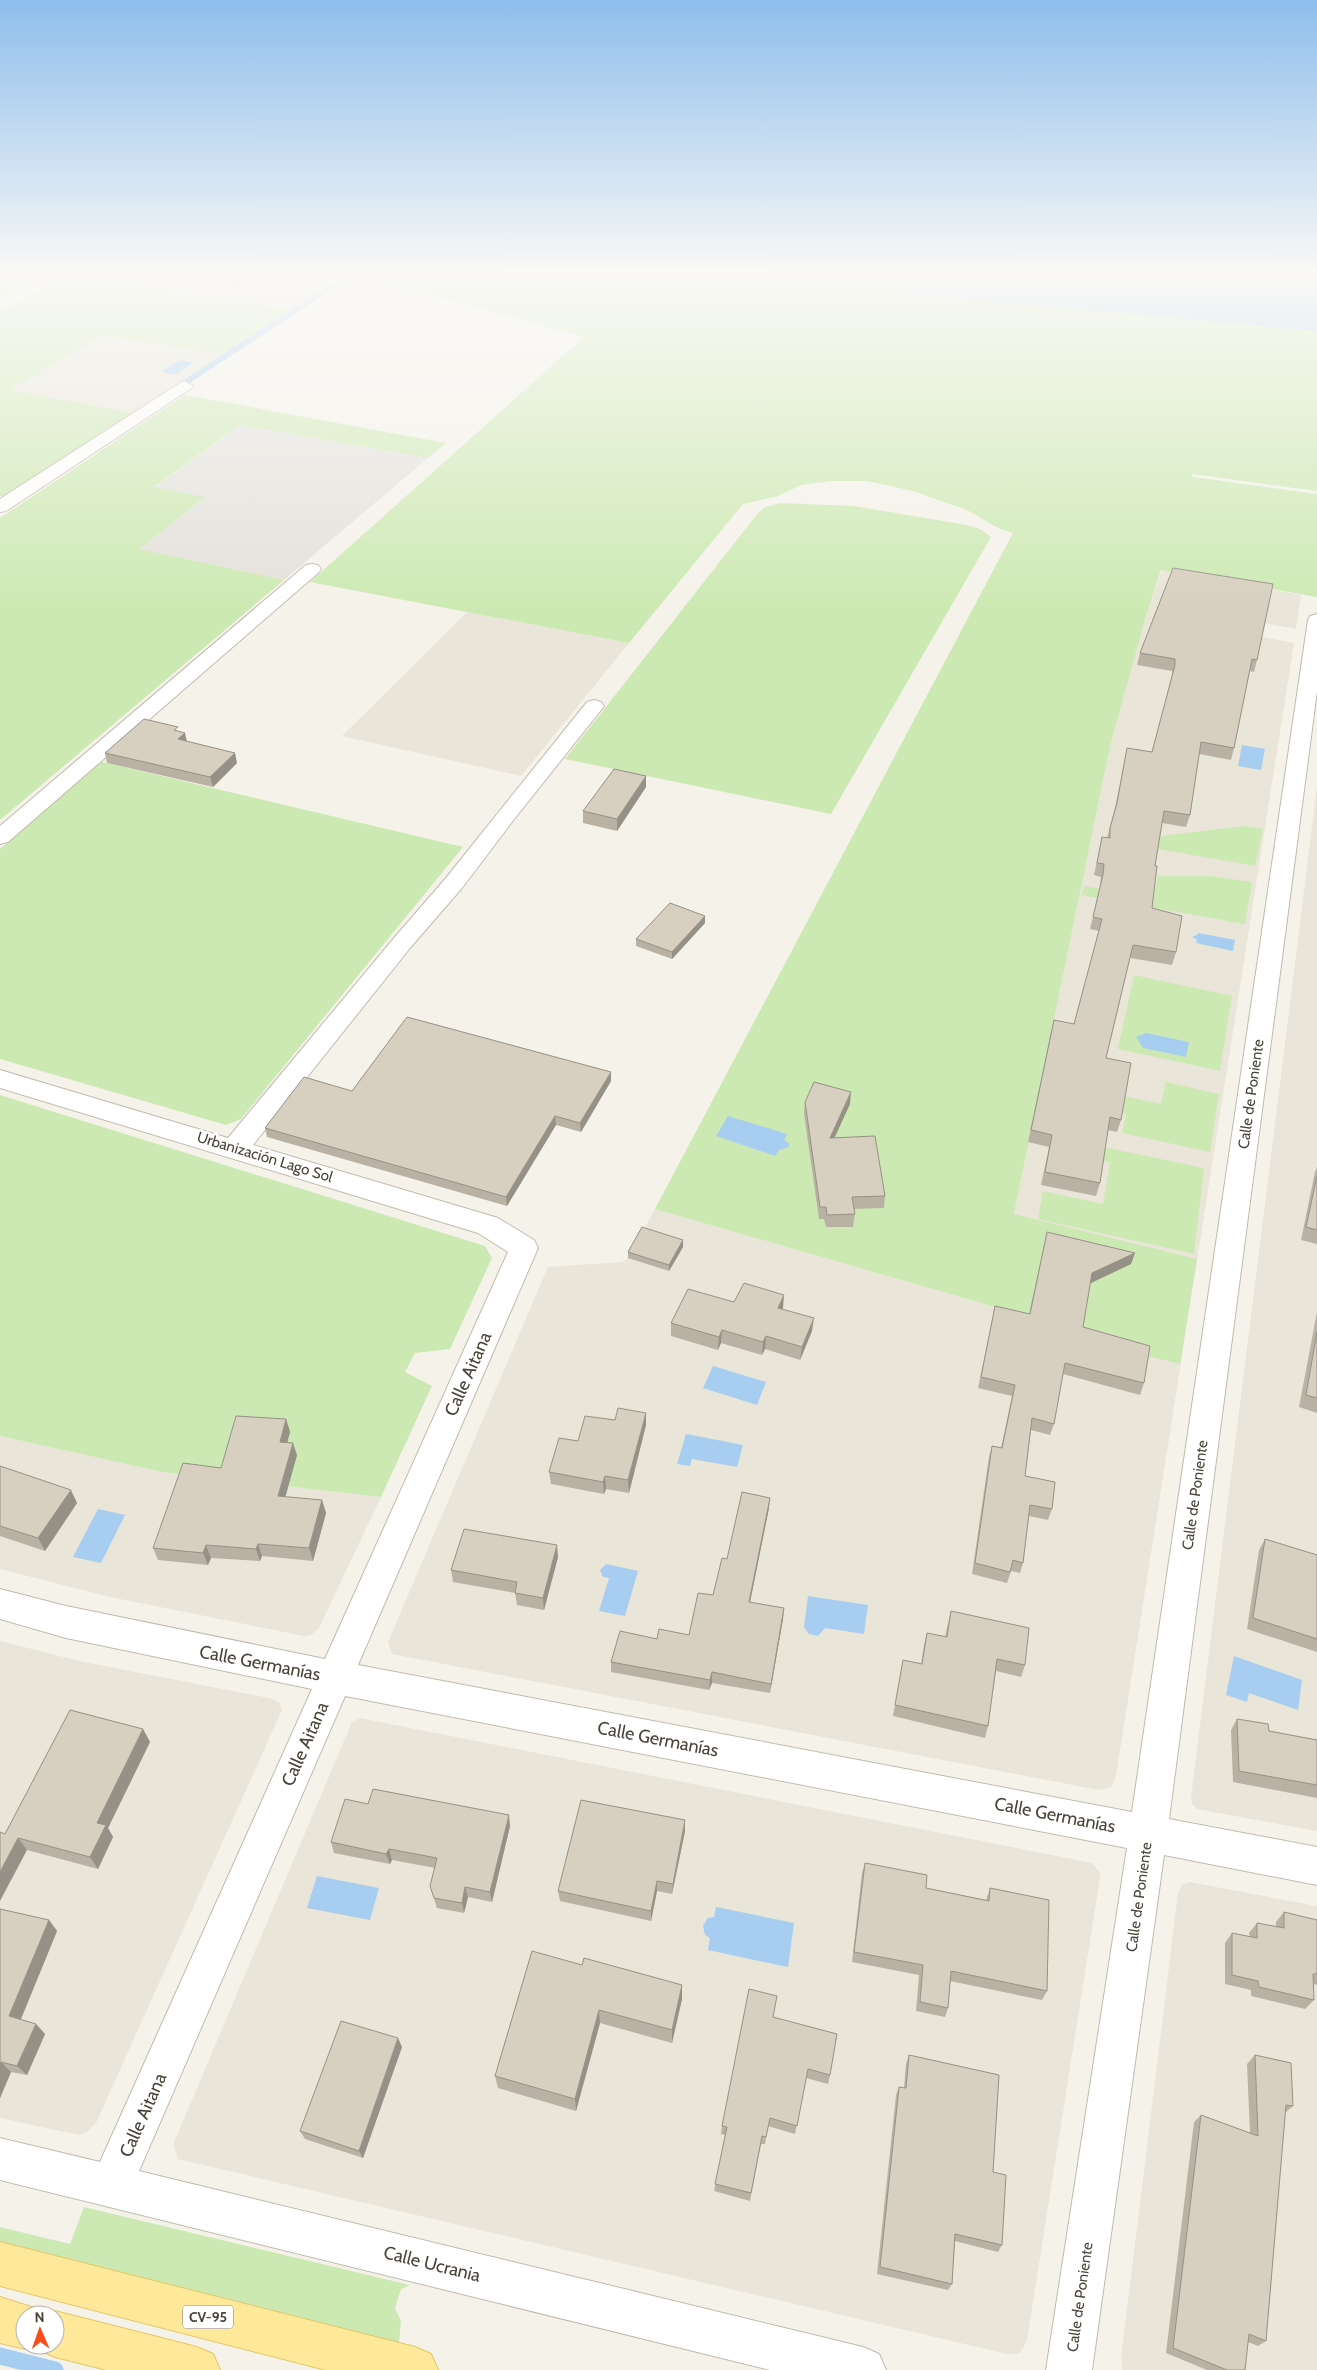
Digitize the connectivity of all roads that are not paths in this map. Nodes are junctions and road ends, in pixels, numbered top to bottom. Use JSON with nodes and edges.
{"nodes":[{"id":1,"x":183,"y":388,"type":"edge"},
{"id":2,"x":0,"y":507,"type":"edge"},
{"id":3,"x":312,"y":570,"type":"dead end"},
{"id":4,"x":1317,"y":620,"type":"edge"},
{"id":5,"x":594,"y":706,"type":"dead end"},
{"id":6,"x":0,"y":837,"type":"edge"},
{"id":7,"x":0,"y":1080,"type":"edge"},
{"id":8,"x":235,"y":1148,"type":"junction"},
{"id":9,"x":524,"y":1248,"type":"joint"},
{"id":10,"x":0,"y":1604,"type":"edge"},
{"id":11,"x":335,"y":1677,"type":"junction"},
{"id":12,"x":1148,"y":1833,"type":"junction"},
{"id":13,"x":1317,"y":1866,"type":"edge"},
{"id":14,"x":0,"y":2159,"type":"edge"},
{"id":15,"x":112,"y":2186,"type":"junction"},
{"id":16,"x":0,"y":2264,"type":"edge"},
{"id":17,"x":0,"y":2320,"type":"edge"},
{"id":18,"x":15,"y":2324,"type":"edge"},
{"id":19,"x":65,"y":2337,"type":"edge"},
{"id":20,"x":197,"y":2370,"type":"edge"},
{"id":21,"x":415,"y":2370,"type":"edge"},
{"id":22,"x":863,"y":2370,"type":"edge"},
{"id":23,"x":1069,"y":2370,"type":"edge"}],
"edges":[{"from":1,"to":2,"type":"street"},
{"from":3,"to":6,"type":"street"},
{"from":4,"to":12,"type":"street","name":"Calle de Poniente"},
{"from":5,"to":8,"type":"street"},
{"from":7,"to":8,"type":"street","name":"Urbanización Lago Sol"},
{"from":8,"to":9,"type":"street","name":"Urbanización Lago Sol"},
{"from":9,"to":11,"type":"street","name":"Calle Aitana"},
{"from":10,"to":11,"type":"street","name":"Calle Germanías"},
{"from":11,"to":12,"type":"street","name":"Calle Germanías"},
{"from":11,"to":15,"type":"street","name":"Calle Aitana"},
{"from":12,"to":13,"type":"street","name":"Calle Germanías"},
{"from":12,"to":23,"type":"street","name":"Calle de Poniente"},
{"from":14,"to":15,"type":"street","name":"Calle Ucrania"},
{"from":15,"to":22,"type":"street","name":"Calle Ucrania"},
{"from":16,"to":21,"type":"main road","number":"CV-95"},
{"from":17,"to":18,"type":"main road"},
{"from":19,"to":20,"type":"main road"}]}
